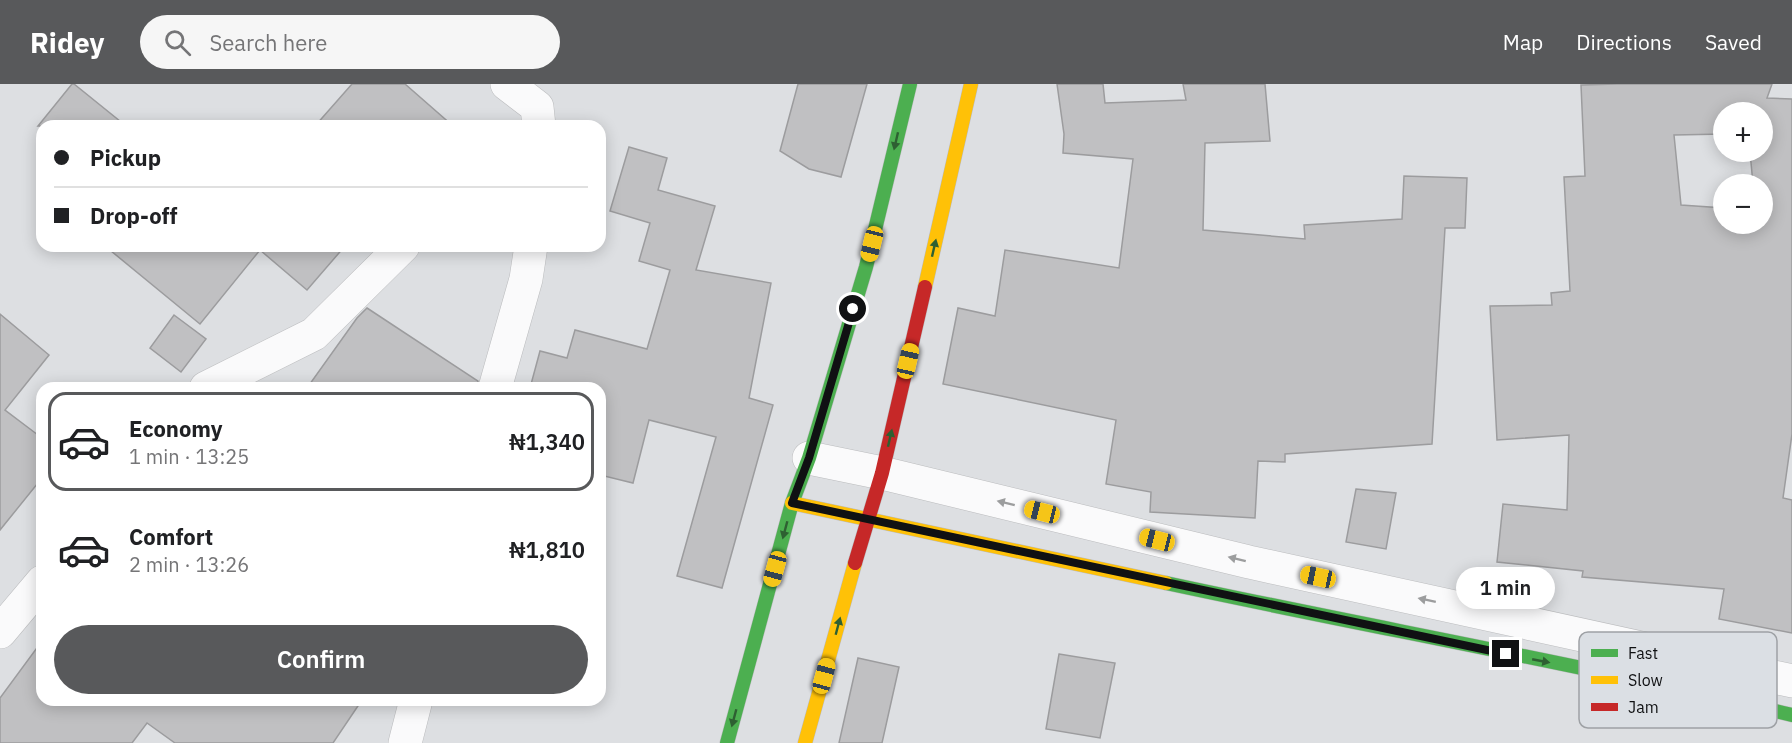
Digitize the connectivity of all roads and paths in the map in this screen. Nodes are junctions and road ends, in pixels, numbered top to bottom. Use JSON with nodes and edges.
{"nodes":[{"id":1,"x":507,"y":84,"type":"edge"},
{"id":2,"x":910,"y":84,"type":"edge"},
{"id":3,"x":971,"y":84,"type":"edge"},
{"id":4,"x":532,"y":120,"type":"edge"},
{"id":5,"x":397,"y":252,"type":"edge"},
{"id":6,"x":530,"y":252,"type":"edge"},
{"id":7,"x":218,"y":382,"type":"edge"},
{"id":8,"x":497,"y":382,"type":"edge"},
{"id":9,"x":809,"y":458,"type":"junction"},
{"id":10,"x":882,"y":473,"type":"junction"},
{"id":11,"x":792,"y":503,"type":"junction"},
{"id":12,"x":867,"y":519,"type":"junction"},
{"id":13,"x":36,"y":589,"type":"edge"},
{"id":14,"x":0,"y":632,"type":"edge"},
{"id":15,"x":1579,"y":634,"type":"edge"},
{"id":16,"x":1579,"y":668,"type":"edge"},
{"id":17,"x":1777,"y":678,"type":"edge"},
{"id":18,"x":1792,"y":681,"type":"edge"},
{"id":19,"x":414,"y":706,"type":"edge"},
{"id":20,"x":1777,"y":712,"type":"edge"},
{"id":21,"x":1792,"y":716,"type":"edge"},
{"id":22,"x":405,"y":743,"type":"edge"},
{"id":23,"x":728,"y":743,"type":"edge"},
{"id":24,"x":805,"y":743,"type":"edge"}],
"edges":[{"from":1,"to":4,"type":"street"},
{"from":2,"to":9,"type":"main road","one_way":true},
{"from":10,"to":3,"type":"main road","one_way":true},
{"from":5,"to":7,"type":"street"},
{"from":6,"to":8,"type":"street"},
{"from":9,"to":10,"type":"street"},
{"from":9,"to":11,"type":"main road"},
{"from":10,"to":12,"type":"main road"},
{"from":15,"to":10,"type":"street","one_way":true},
{"from":11,"to":12,"type":"main road"},
{"from":11,"to":23,"type":"main road","one_way":true},
{"from":12,"to":16,"type":"main road","one_way":true},
{"from":24,"to":12,"type":"main road","one_way":true},
{"from":13,"to":14,"type":"street"},
{"from":18,"to":17,"type":"street","one_way":true},
{"from":19,"to":22,"type":"street"},
{"from":20,"to":21,"type":"main road","one_way":true}]}
